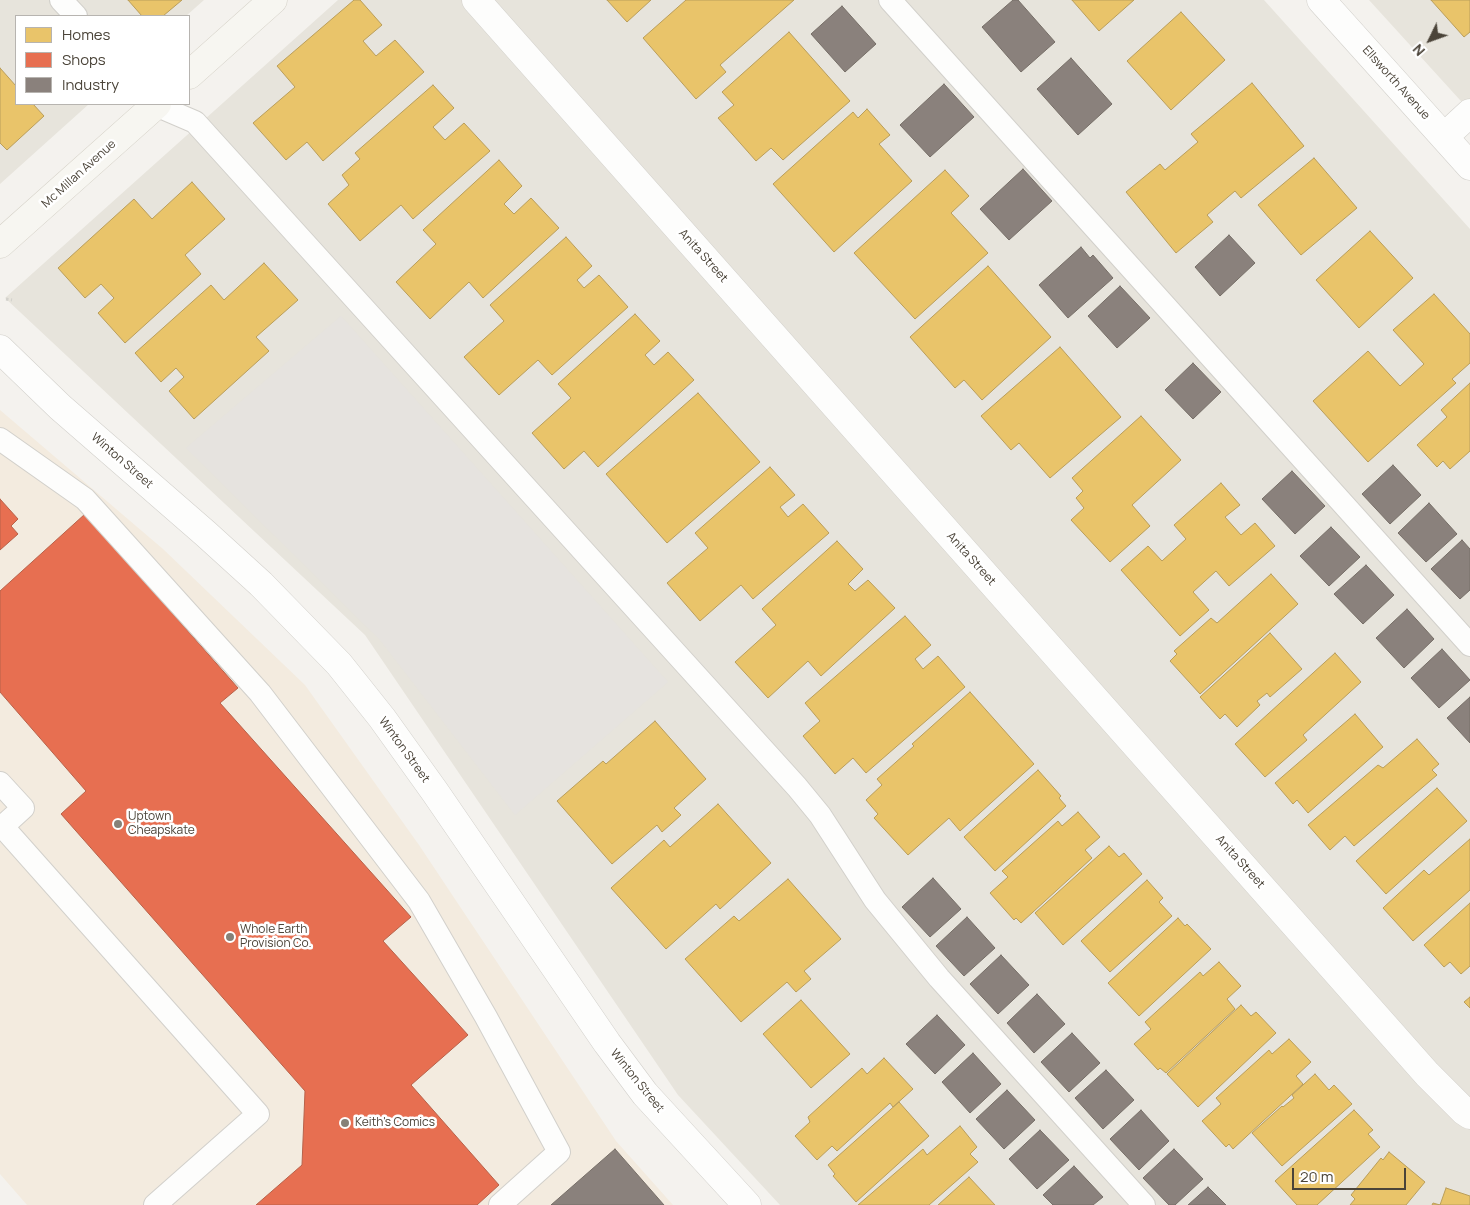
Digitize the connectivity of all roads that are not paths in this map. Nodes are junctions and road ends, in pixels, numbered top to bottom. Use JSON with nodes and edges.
{"nodes":[{"id":1,"x":61,"y":0,"type":"edge"},
{"id":2,"x":273,"y":0,"type":"edge"},
{"id":3,"x":476,"y":0,"type":"edge"},
{"id":4,"x":890,"y":0,"type":"edge"},
{"id":5,"x":1321,"y":0,"type":"edge"},
{"id":6,"x":75,"y":15,"type":"edge"},
{"id":7,"x":190,"y":75,"type":"edge"},
{"id":8,"x":154,"y":105,"type":"edge"},
{"id":9,"x":157,"y":105,"type":"edge"},
{"id":10,"x":1470,"y":113,"type":"edge"},
{"id":11,"x":1444,"y":137,"type":"junction"},
{"id":12,"x":1470,"y":166,"type":"edge"},
{"id":13,"x":0,"y":244,"type":"edge"},
{"id":14,"x":0,"y":349,"type":"edge"},
{"id":15,"x":0,"y":439,"type":"edge"},
{"id":16,"x":1470,"y":645,"type":"edge"},
{"id":17,"x":0,"y":783,"type":"edge"},
{"id":18,"x":1,"y":828,"type":"edge"},
{"id":19,"x":1470,"y":1114,"type":"edge"},
{"id":20,"x":155,"y":1205,"type":"edge"},
{"id":21,"x":500,"y":1205,"type":"edge"},
{"id":22,"x":747,"y":1205,"type":"edge"},
{"id":23,"x":1144,"y":1205,"type":"edge"}],
"edges":[{"from":1,"to":6,"type":"lane"},
{"from":2,"to":7,"type":"street"},
{"from":3,"to":19,"type":"street","name":"Anita Street"},
{"from":4,"to":16,"type":"lane"},
{"from":5,"to":11,"type":"street","name":"Ellsworth Avenue"},
{"from":8,"to":13,"type":"street","name":"Mc Millan Avenue"},
{"from":9,"to":23,"type":"lane"},
{"from":10,"to":11,"type":"street"},
{"from":11,"to":12,"type":"street","name":"Ellsworth Avenue"},
{"from":14,"to":22,"type":"street","name":"Winton Street"},
{"from":15,"to":21,"type":"lane"},
{"from":17,"to":18,"type":"lane"},
{"from":18,"to":20,"type":"lane"}]}
